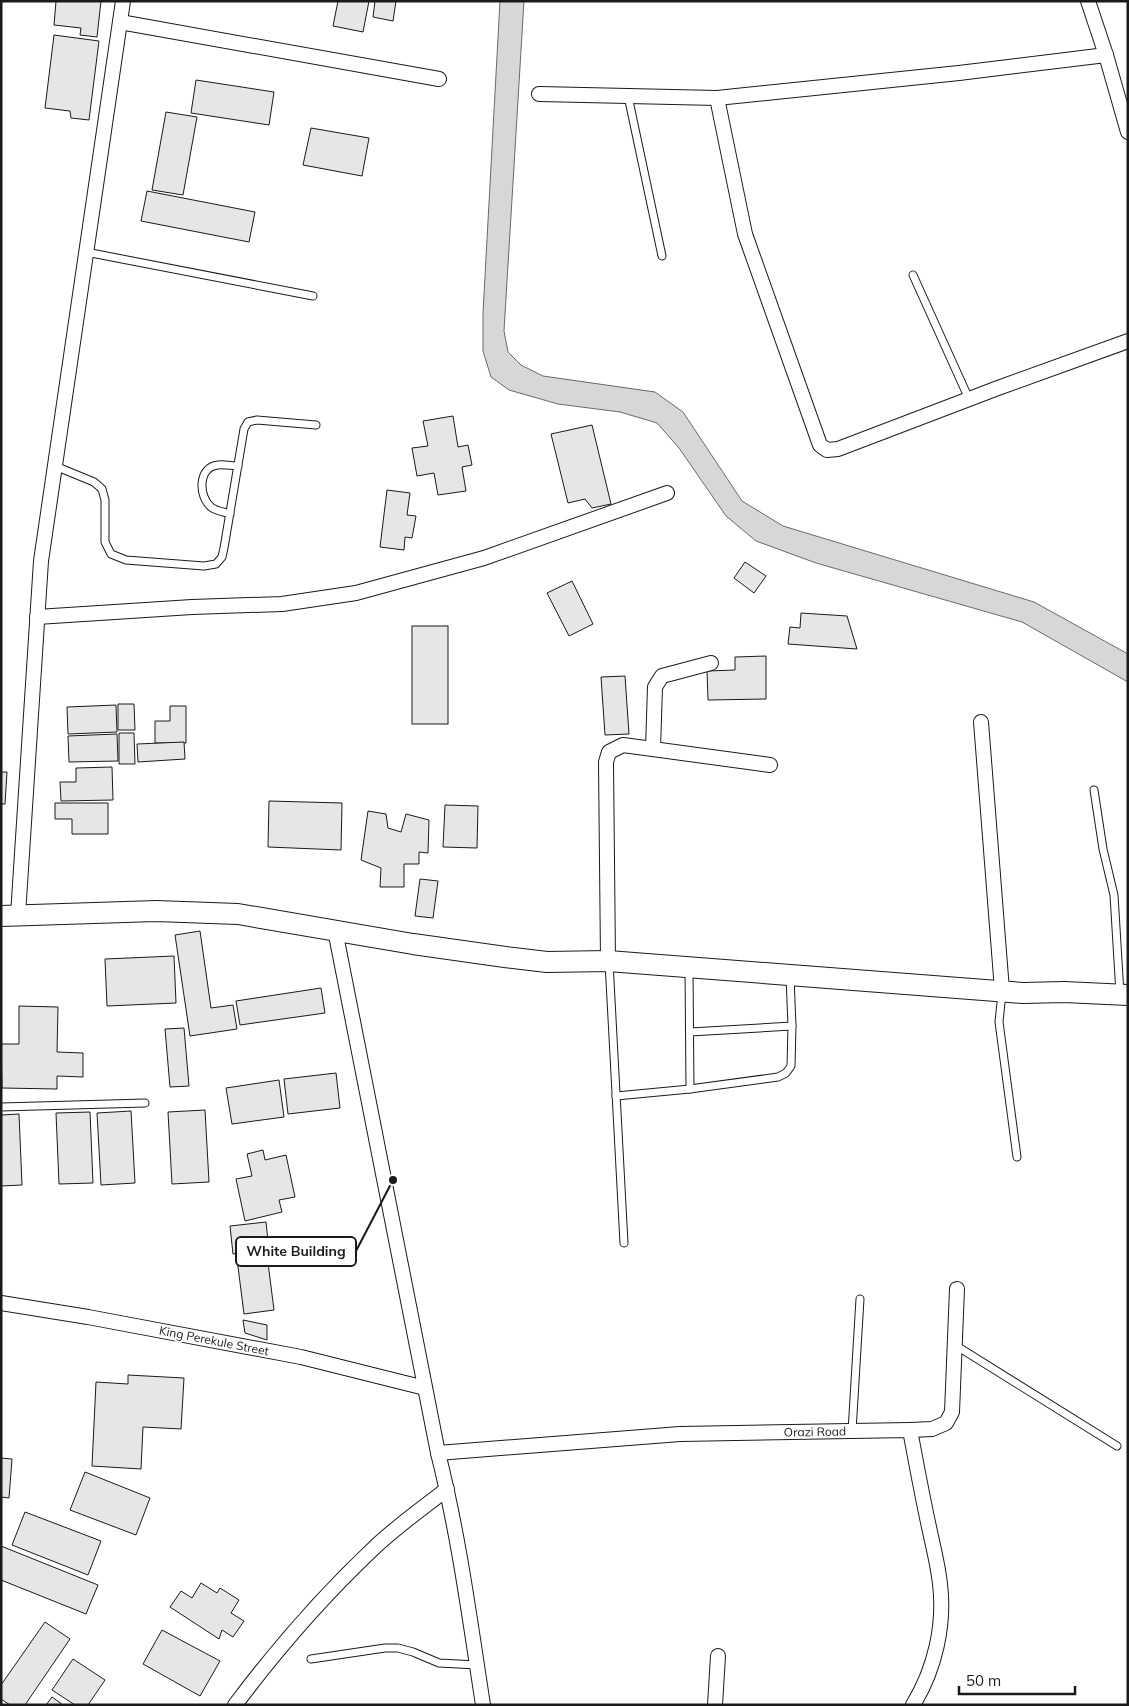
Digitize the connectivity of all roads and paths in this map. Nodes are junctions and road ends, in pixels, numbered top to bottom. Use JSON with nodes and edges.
{"nodes":[{"id":1,"x":123,"y":1,"type":"edge"},
{"id":2,"x":1088,"y":1,"type":"edge"},
{"id":3,"x":120,"y":22,"type":"junction"},
{"id":4,"x":1106,"y":55,"type":"junction"},
{"id":5,"x":439,"y":79,"type":"dead end"},
{"id":6,"x":539,"y":94,"type":"dead end"},
{"id":7,"x":628,"y":96,"type":"junction"},
{"id":8,"x":717,"y":98,"type":"junction"},
{"id":9,"x":1128,"y":132,"type":"edge"},
{"id":10,"x":86,"y":252,"type":"junction"},
{"id":11,"x":662,"y":256,"type":"dead end"},
{"id":12,"x":912,"y":275,"type":"dead end"},
{"id":13,"x":313,"y":296,"type":"dead end"},
{"id":14,"x":1128,"y":341,"type":"edge"},
{"id":15,"x":969,"y":399,"type":"junction"},
{"id":16,"x":316,"y":425,"type":"dead end"},
{"id":17,"x":54,"y":466,"type":"junction"},
{"id":18,"x":238,"y":466,"type":"junction"},
{"id":19,"x":667,"y":492,"type":"dead end"},
{"id":20,"x":230,"y":514,"type":"junction"},
{"id":21,"x":37,"y":617,"type":"junction"},
{"id":22,"x":711,"y":663,"type":"dead end"},
{"id":23,"x":981,"y":722,"type":"dead end"},
{"id":24,"x":653,"y":749,"type":"junction"},
{"id":25,"x":770,"y":765,"type":"dead end"},
{"id":26,"x":1094,"y":790,"type":"dead end"},
{"id":27,"x":10,"y":916,"type":"edge"},
{"id":28,"x":335,"y":930,"type":"junction"},
{"id":29,"x":608,"y":961,"type":"junction"},
{"id":30,"x":689,"y":967,"type":"junction"},
{"id":31,"x":790,"y":975,"type":"junction"},
{"id":32,"x":1002,"y":990,"type":"junction"},
{"id":33,"x":1124,"y":995,"type":"edge"},
{"id":34,"x":792,"y":1026,"type":"junction"},
{"id":35,"x":690,"y":1032,"type":"junction"},
{"id":36,"x":690,"y":1089,"type":"junction"},
{"id":37,"x":616,"y":1096,"type":"junction"},
{"id":38,"x":145,"y":1103,"type":"dead end"},
{"id":39,"x":1,"y":1107,"type":"edge"},
{"id":40,"x":1017,"y":1157,"type":"dead end"},
{"id":41,"x":624,"y":1243,"type":"dead end"},
{"id":42,"x":957,"y":1289,"type":"dead end"},
{"id":43,"x":860,"y":1299,"type":"dead end"},
{"id":44,"x":1,"y":1303,"type":"edge"},
{"id":45,"x":955,"y":1344,"type":"junction"},
{"id":46,"x":425,"y":1388,"type":"junction"},
{"id":47,"x":910,"y":1430,"type":"junction"},
{"id":48,"x":852,"y":1431,"type":"junction"},
{"id":49,"x":1118,"y":1446,"type":"dead end"},
{"id":50,"x":438,"y":1453,"type":"junction"},
{"id":51,"x":447,"y":1489,"type":"junction"},
{"id":52,"x":718,"y":1656,"type":"dead end"},
{"id":53,"x":311,"y":1659,"type":"dead end"},
{"id":54,"x":477,"y":1665,"type":"junction"},
{"id":55,"x":235,"y":1705,"type":"edge"},
{"id":56,"x":483,"y":1705,"type":"edge"},
{"id":57,"x":715,"y":1705,"type":"edge"},
{"id":58,"x":913,"y":1705,"type":"edge"}],
"edges":[{"from":1,"to":3,"type":"street"},
{"from":2,"to":4,"type":"street"},
{"from":3,"to":5,"type":"street"},
{"from":3,"to":10,"type":"street"},
{"from":4,"to":8,"type":"street"},
{"from":4,"to":9,"type":"street"},
{"from":6,"to":7,"type":"street"},
{"from":7,"to":8,"type":"street"},
{"from":7,"to":11,"type":"lane"},
{"from":8,"to":15,"type":"street"},
{"from":10,"to":13,"type":"lane"},
{"from":10,"to":17,"type":"street"},
{"from":12,"to":15,"type":"lane"},
{"from":14,"to":15,"type":"street"},
{"from":16,"to":18,"type":"lane"},
{"from":17,"to":20,"type":"lane"},
{"from":17,"to":21,"type":"street"},
{"from":18,"to":20,"type":"lane"},
{"from":18,"to":20,"type":"lane"},
{"from":19,"to":21,"type":"street"},
{"from":21,"to":27,"type":"street"},
{"from":22,"to":24,"type":"street"},
{"from":23,"to":32,"type":"street"},
{"from":24,"to":25,"type":"street"},
{"from":24,"to":29,"type":"street"},
{"from":26,"to":33,"type":"lane"},
{"from":27,"to":28,"type":"street"},
{"from":28,"to":29,"type":"street"},
{"from":28,"to":46,"type":"street"},
{"from":29,"to":30,"type":"street"},
{"from":29,"to":37,"type":"lane"},
{"from":30,"to":31,"type":"street"},
{"from":30,"to":35,"type":"lane"},
{"from":31,"to":32,"type":"street"},
{"from":31,"to":34,"type":"lane"},
{"from":32,"to":33,"type":"street"},
{"from":32,"to":40,"type":"lane"},
{"from":34,"to":35,"type":"lane"},
{"from":34,"to":36,"type":"lane"},
{"from":35,"to":36,"type":"lane"},
{"from":36,"to":37,"type":"lane"},
{"from":37,"to":41,"type":"lane"},
{"from":38,"to":39,"type":"lane"},
{"from":42,"to":45,"type":"street"},
{"from":43,"to":48,"type":"lane"},
{"from":44,"to":46,"type":"street","name":"King Perekule Street"},
{"from":45,"to":47,"type":"street","name":"Orazi Road"},
{"from":45,"to":49,"type":"lane"},
{"from":46,"to":50,"type":"street"},
{"from":47,"to":48,"type":"street","name":"Orazi Road"},
{"from":47,"to":58,"type":"street"},
{"from":48,"to":50,"type":"street","name":"Orazi Road"},
{"from":50,"to":51,"type":"street"},
{"from":51,"to":54,"type":"street"},
{"from":51,"to":55,"type":"street"},
{"from":52,"to":57,"type":"street"},
{"from":53,"to":54,"type":"lane"},
{"from":54,"to":56,"type":"street"}]}
